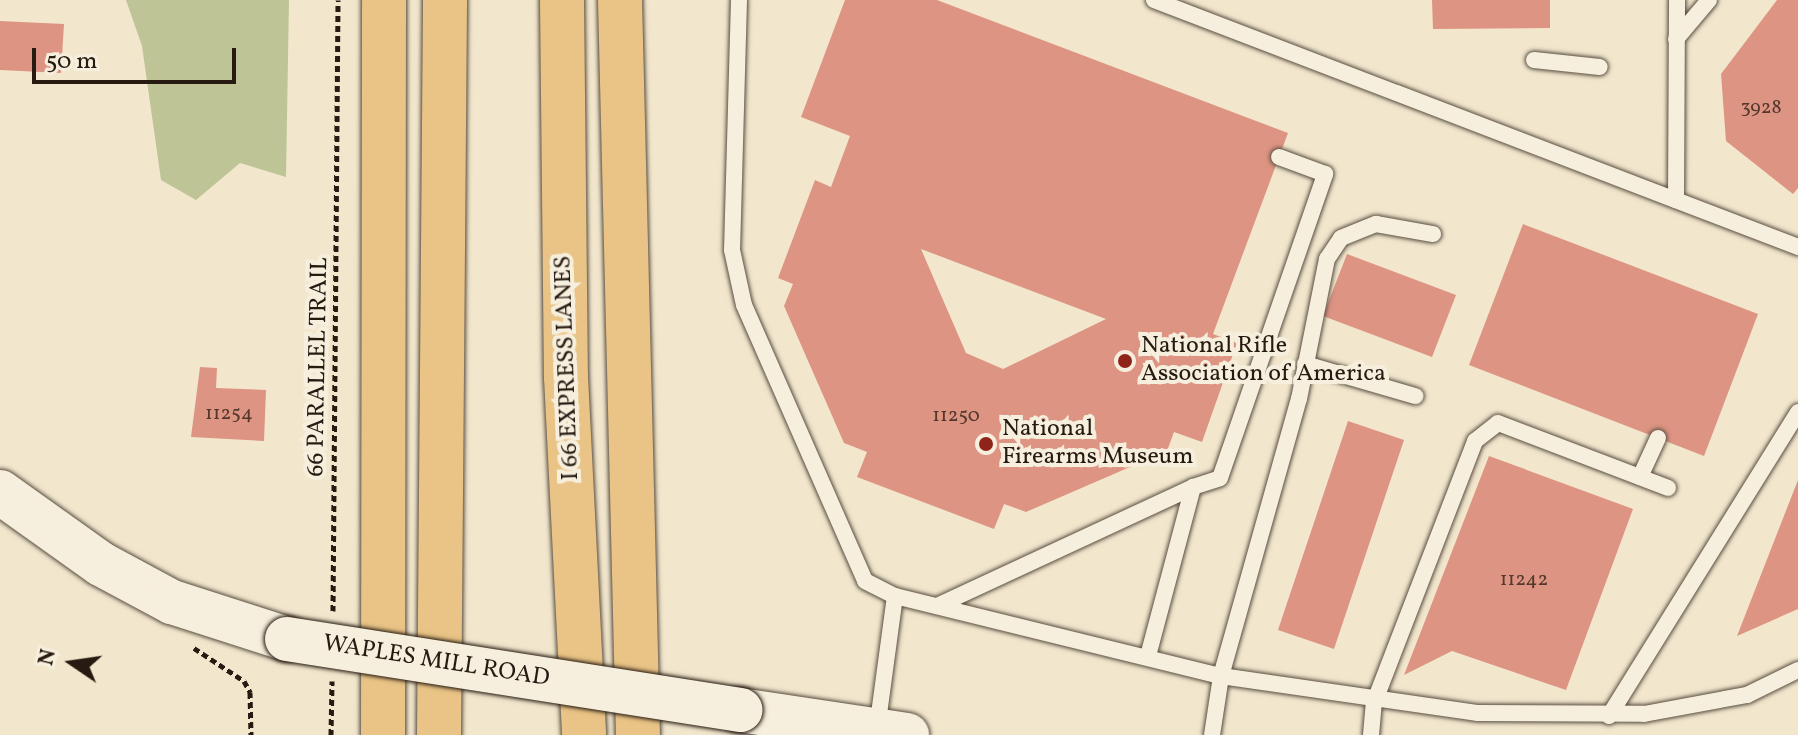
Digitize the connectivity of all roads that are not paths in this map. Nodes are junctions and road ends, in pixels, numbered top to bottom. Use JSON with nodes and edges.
{"nodes":[{"id":1,"x":384,"y":0,"type":"edge"},
{"id":2,"x":445,"y":0,"type":"edge"},
{"id":3,"x":562,"y":0,"type":"edge"},
{"id":4,"x":620,"y":0,"type":"edge"},
{"id":5,"x":739,"y":0,"type":"edge"},
{"id":6,"x":1154,"y":0,"type":"edge"},
{"id":7,"x":1677,"y":0,"type":"edge"},
{"id":8,"x":1709,"y":0,"type":"edge"},
{"id":9,"x":1676,"y":39,"type":"junction"},
{"id":10,"x":1534,"y":60,"type":"dead end"},
{"id":11,"x":1600,"y":67,"type":"dead end"},
{"id":12,"x":1279,"y":157,"type":"dead end"},
{"id":13,"x":1676,"y":200,"type":"junction"},
{"id":14,"x":1433,"y":234,"type":"dead end"},
{"id":15,"x":1798,"y":247,"type":"edge"},
{"id":16,"x":1305,"y":364,"type":"junction"},
{"id":17,"x":1415,"y":396,"type":"dead end"},
{"id":18,"x":1798,"y":412,"type":"edge"},
{"id":19,"x":1658,"y":438,"type":"dead end"},
{"id":20,"x":1640,"y":477,"type":"junction"},
{"id":21,"x":1193,"y":487,"type":"junction"},
{"id":22,"x":1668,"y":488,"type":"dead end"},
{"id":23,"x":0,"y":492,"type":"edge"},
{"id":24,"x":895,"y":596,"type":"junction"},
{"id":25,"x":937,"y":606,"type":"junction"},
{"id":26,"x":1148,"y":656,"type":"junction"},
{"id":27,"x":1798,"y":670,"type":"edge"},
{"id":28,"x":1221,"y":676,"type":"junction"},
{"id":29,"x":1374,"y":703,"type":"junction"},
{"id":30,"x":1609,"y":716,"type":"junction"},
{"id":31,"x":892,"y":733,"type":"edge"},
{"id":32,"x":383,"y":735,"type":"edge"},
{"id":33,"x":439,"y":735,"type":"edge"},
{"id":34,"x":584,"y":735,"type":"edge"},
{"id":35,"x":638,"y":735,"type":"edge"},
{"id":36,"x":1212,"y":735,"type":"edge"},
{"id":37,"x":1371,"y":735,"type":"edge"}],
"edges":[{"from":1,"to":32,"type":"highway"},
{"from":2,"to":33,"type":"highway"},
{"from":3,"to":34,"type":"highway","name":"I 66 EXPRESS LANES"},
{"from":4,"to":35,"type":"highway"},
{"from":5,"to":24,"type":"lane"},
{"from":6,"to":13,"type":"lane"},
{"from":7,"to":9,"type":"lane"},
{"from":8,"to":9,"type":"lane"},
{"from":9,"to":13,"type":"lane"},
{"from":10,"to":11,"type":"lane"},
{"from":12,"to":21,"type":"lane"},
{"from":13,"to":15,"type":"lane"},
{"from":14,"to":16,"type":"lane"},
{"from":16,"to":17,"type":"lane"},
{"from":16,"to":28,"type":"lane"},
{"from":18,"to":30,"type":"lane"},
{"from":19,"to":20,"type":"lane"},
{"from":20,"to":22,"type":"lane"},
{"from":20,"to":29,"type":"lane"},
{"from":21,"to":25,"type":"lane"},
{"from":21,"to":26,"type":"lane"},
{"from":23,"to":31,"type":"main road","name":"WAPLES MILL ROAD","bridge":true},
{"from":24,"to":25,"type":"lane"},
{"from":24,"to":31,"type":"lane"},
{"from":25,"to":26,"type":"lane"},
{"from":26,"to":28,"type":"lane"},
{"from":27,"to":30,"type":"lane"},
{"from":28,"to":29,"type":"lane"},
{"from":28,"to":36,"type":"lane"},
{"from":29,"to":30,"type":"lane"},
{"from":29,"to":37,"type":"lane"}]}
